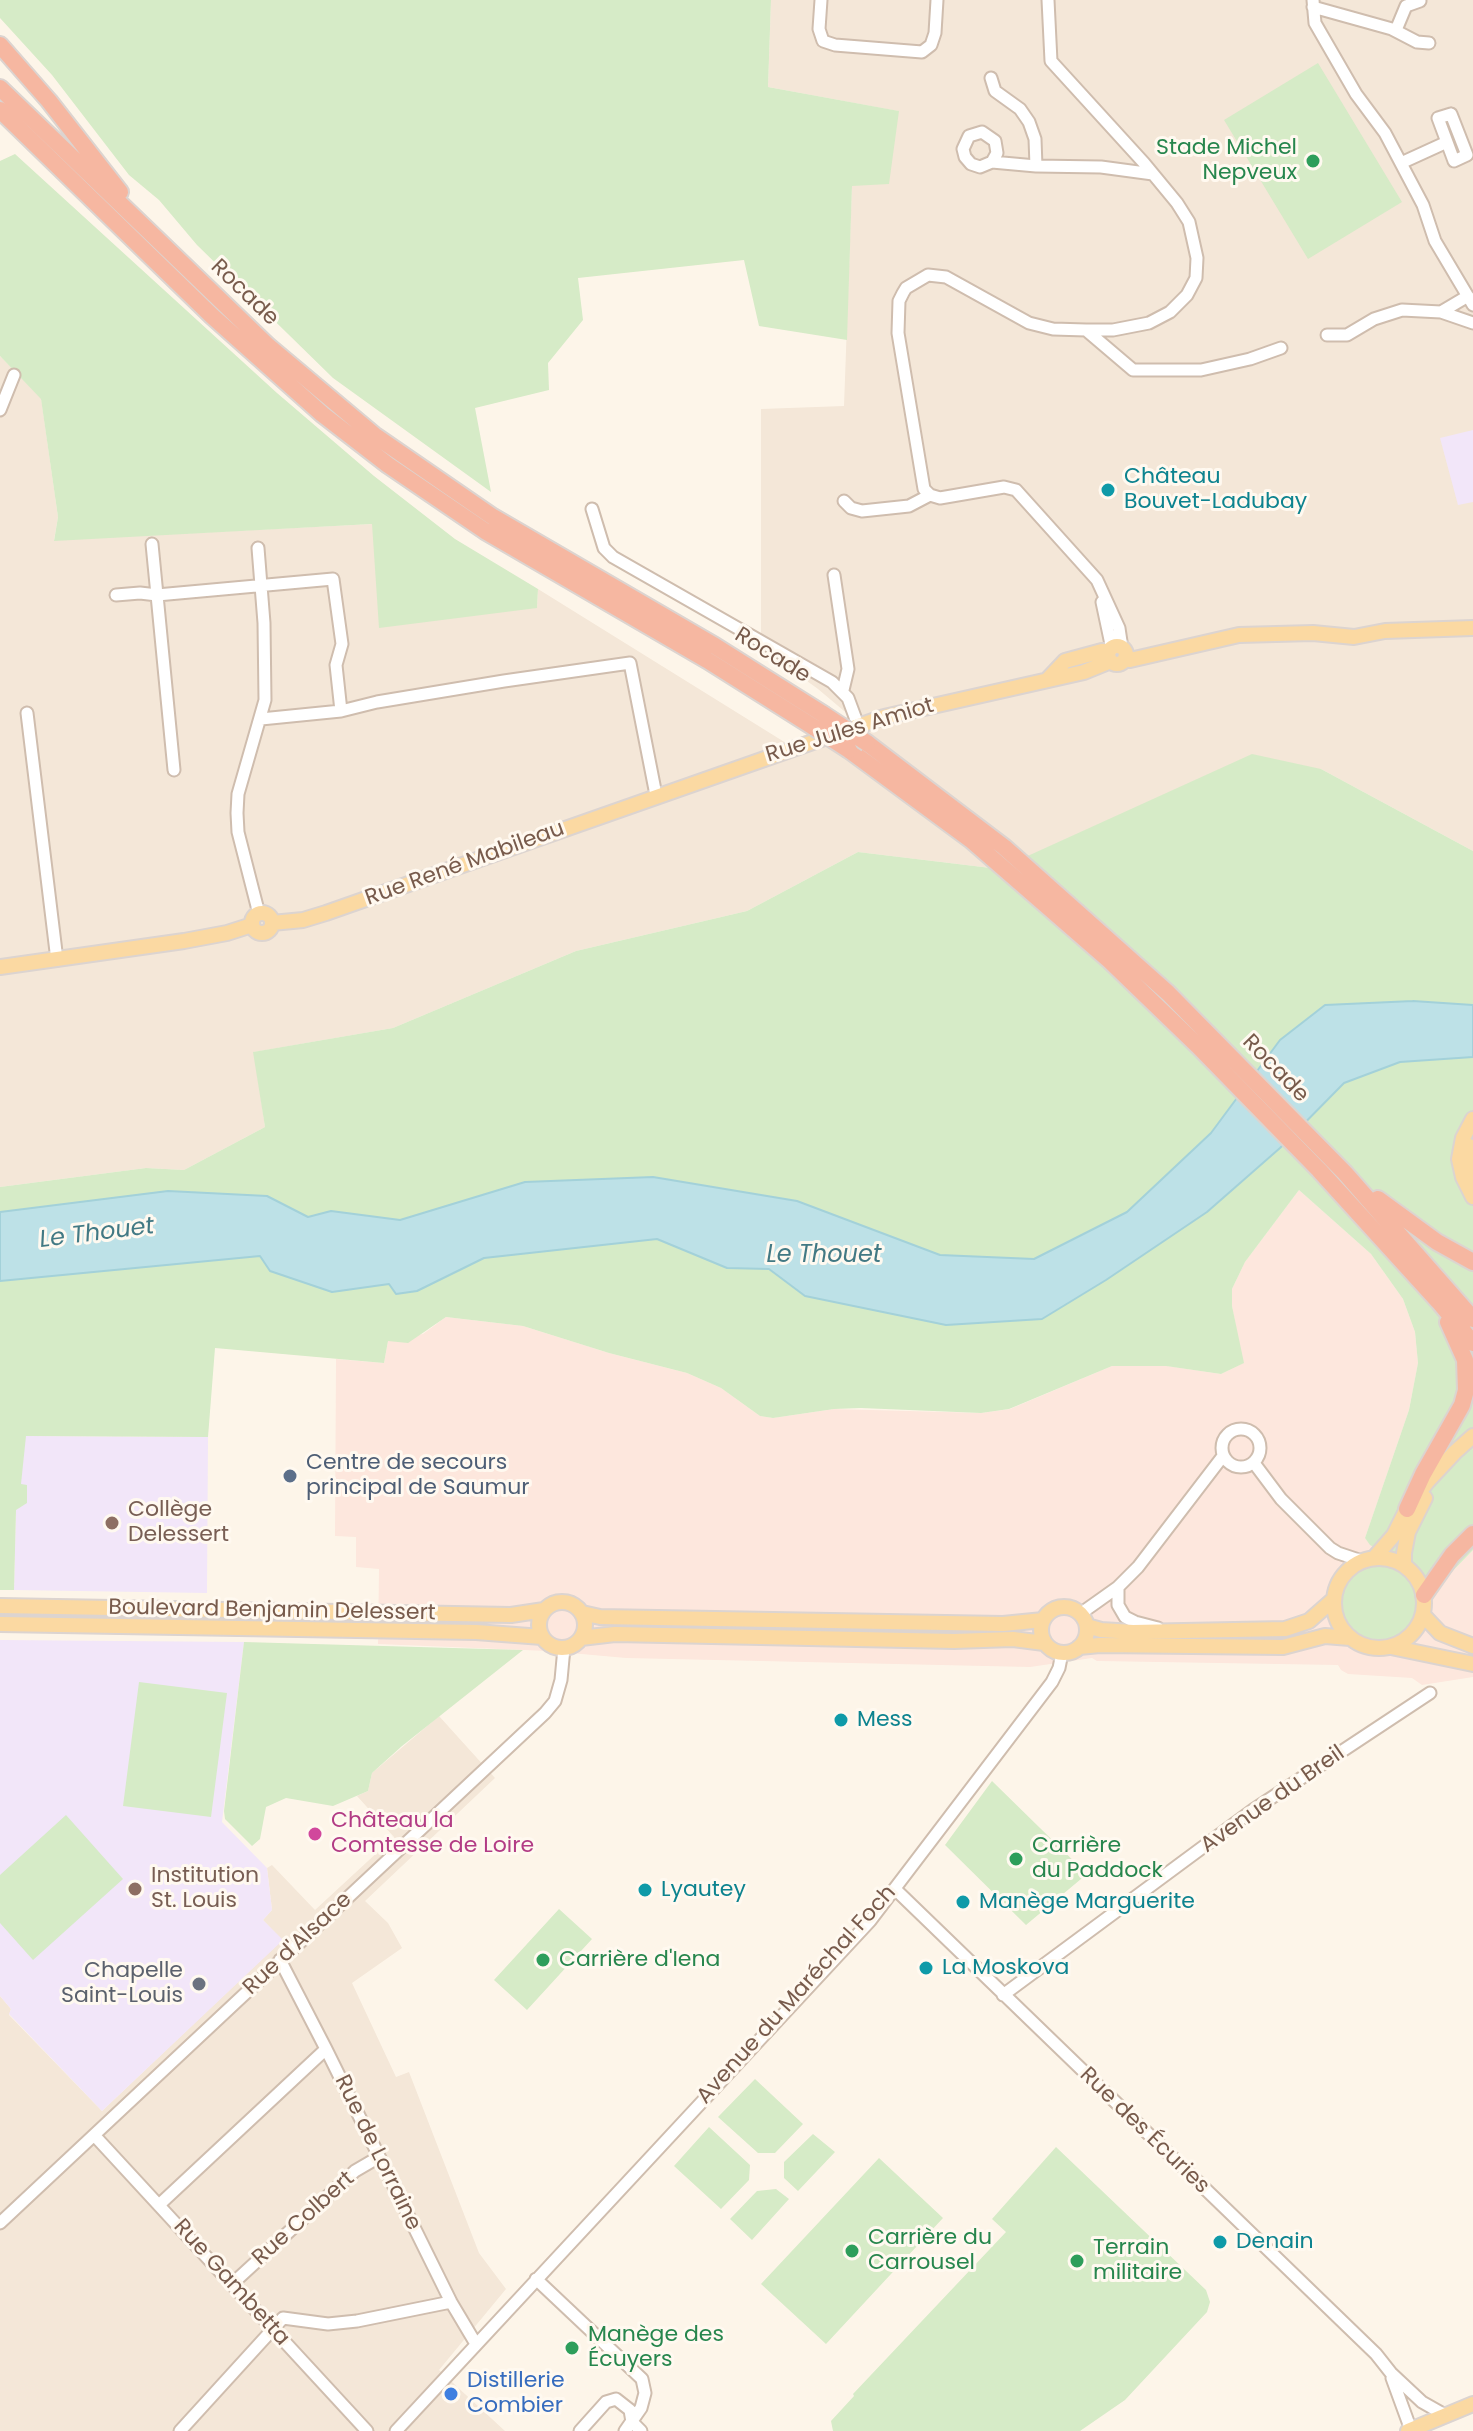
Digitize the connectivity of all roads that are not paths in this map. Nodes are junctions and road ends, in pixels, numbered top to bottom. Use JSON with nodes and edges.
{"nodes":[{"id":1,"x":821,"y":0,"type":"edge"},
{"id":2,"x":937,"y":0,"type":"edge"},
{"id":3,"x":1048,"y":0,"type":"edge"},
{"id":4,"x":1420,"y":1,"type":"edge"},
{"id":5,"x":1313,"y":4,"type":"edge"},
{"id":6,"x":1396,"y":30,"type":"junction"},
{"id":7,"x":1429,"y":43,"type":"dead end"},
{"id":8,"x":0,"y":45,"type":"edge"},
{"id":9,"x":991,"y":78,"type":"dead end"},
{"id":10,"x":0,"y":88,"type":"edge"},
{"id":11,"x":0,"y":110,"type":"edge"},
{"id":12,"x":1447,"y":142,"type":"dead end"},
{"id":13,"x":992,"y":162,"type":"dead end"},
{"id":14,"x":1401,"y":163,"type":"junction"},
{"id":15,"x":1036,"y":166,"type":"junction"},
{"id":16,"x":1153,"y":174,"type":"junction"},
{"id":17,"x":152,"y":236,"type":"junction"},
{"id":18,"x":1470,"y":300,"type":"edge"},
{"id":19,"x":1441,"y":312,"type":"junction"},
{"id":20,"x":1473,"y":323,"type":"edge"},
{"id":21,"x":1086,"y":330,"type":"junction"},
{"id":22,"x":1327,"y":335,"type":"dead end"},
{"id":23,"x":1281,"y":348,"type":"dead end"},
{"id":24,"x":14,"y":375,"type":"dead end"},
{"id":25,"x":0,"y":410,"type":"edge"},
{"id":26,"x":930,"y":495,"type":"junction"},
{"id":27,"x":844,"y":501,"type":"dead end"},
{"id":28,"x":592,"y":509,"type":"dead end"},
{"id":29,"x":152,"y":544,"type":"dead end"},
{"id":30,"x":258,"y":548,"type":"dead end"},
{"id":31,"x":834,"y":575,"type":"dead end"},
{"id":32,"x":261,"y":585,"type":"junction"},
{"id":33,"x":116,"y":595,"type":"dead end"},
{"id":34,"x":157,"y":595,"type":"junction"},
{"id":35,"x":1473,"y":628,"type":"edge"},
{"id":36,"x":1116,"y":654,"type":"junction"},
{"id":37,"x":843,"y":690,"type":"junction"},
{"id":38,"x":341,"y":711,"type":"junction"},
{"id":39,"x":27,"y":713,"type":"dead end"},
{"id":40,"x":261,"y":719,"type":"junction"},
{"id":41,"x":819,"y":721,"type":"junction"},
{"id":42,"x":858,"y":725,"type":"junction"},
{"id":43,"x":174,"y":770,"type":"dead end"},
{"id":44,"x":656,"y":795,"type":"junction"},
{"id":45,"x":256,"y":919,"type":"junction"},
{"id":46,"x":57,"y":960,"type":"junction"},
{"id":47,"x":0,"y":967,"type":"edge"},
{"id":48,"x":1162,"y":999,"type":"junction"},
{"id":49,"x":1473,"y":1119,"type":"edge"},
{"id":50,"x":1473,"y":1130,"type":"edge"},
{"id":51,"x":1324,"y":1164,"type":"junction"},
{"id":52,"x":1345,"y":1173,"type":"junction"},
{"id":53,"x":1473,"y":1177,"type":"edge"},
{"id":54,"x":1473,"y":1197,"type":"edge"},
{"id":55,"x":1473,"y":1262,"type":"edge"},
{"id":56,"x":1439,"y":1302,"type":"junction"},
{"id":57,"x":1473,"y":1319,"type":"edge"},
{"id":58,"x":1473,"y":1343,"type":"edge"},
{"id":59,"x":1473,"y":1436,"type":"edge"},
{"id":60,"x":1473,"y":1445,"type":"edge"},
{"id":61,"x":1223,"y":1456,"type":"junction"},
{"id":62,"x":1254,"y":1463,"type":"junction"},
{"id":63,"x":1407,"y":1509,"type":"junction"},
{"id":64,"x":1473,"y":1534,"type":"edge"},
{"id":65,"x":1368,"y":1559,"type":"junction"},
{"id":66,"x":1404,"y":1565,"type":"junction"},
{"id":67,"x":1118,"y":1587,"type":"junction"},
{"id":68,"x":1424,"y":1595,"type":"junction"},
{"id":69,"x":1334,"y":1599,"type":"junction"},
{"id":70,"x":0,"y":1606,"type":"edge"},
{"id":71,"x":544,"y":1610,"type":"junction"},
{"id":72,"x":582,"y":1613,"type":"junction"},
{"id":73,"x":1423,"y":1615,"type":"junction"},
{"id":74,"x":1043,"y":1620,"type":"junction"},
{"id":75,"x":1083,"y":1620,"type":"junction"},
{"id":76,"x":0,"y":1624,"type":"edge"},
{"id":77,"x":1177,"y":1633,"type":"junction"},
{"id":78,"x":542,"y":1637,"type":"junction"},
{"id":79,"x":581,"y":1638,"type":"junction"},
{"id":80,"x":1350,"y":1638,"type":"junction"},
{"id":81,"x":1044,"y":1643,"type":"junction"},
{"id":82,"x":1473,"y":1646,"type":"edge"},
{"id":83,"x":1079,"y":1647,"type":"junction"},
{"id":84,"x":1389,"y":1647,"type":"junction"},
{"id":85,"x":564,"y":1648,"type":"junction"},
{"id":86,"x":1062,"y":1653,"type":"junction"},
{"id":87,"x":1473,"y":1664,"type":"edge"},
{"id":88,"x":1430,"y":1693,"type":"dead end"},
{"id":89,"x":895,"y":1889,"type":"junction"},
{"id":90,"x":280,"y":1960,"type":"junction"},
{"id":91,"x":1003,"y":1995,"type":"junction"},
{"id":92,"x":326,"y":2049,"type":"junction"},
{"id":93,"x":94,"y":2135,"type":"junction"},
{"id":94,"x":379,"y":2157,"type":"junction"},
{"id":95,"x":160,"y":2204,"type":"junction"},
{"id":96,"x":0,"y":2223,"type":"edge"},
{"id":97,"x":536,"y":2279,"type":"junction"},
{"id":98,"x":232,"y":2284,"type":"junction"},
{"id":99,"x":451,"y":2302,"type":"junction"},
{"id":100,"x":272,"y":2328,"type":"junction"},
{"id":101,"x":476,"y":2344,"type":"junction"},
{"id":102,"x":1391,"y":2373,"type":"junction"},
{"id":103,"x":1473,"y":2404,"type":"edge"},
{"id":104,"x":1445,"y":2415,"type":"junction"},
{"id":105,"x":633,"y":2428,"type":"edge"},
{"id":106,"x":1410,"y":2430,"type":"edge"},
{"id":107,"x":180,"y":2431,"type":"edge"},
{"id":108,"x":367,"y":2431,"type":"edge"},
{"id":109,"x":396,"y":2431,"type":"edge"},
{"id":110,"x":580,"y":2431,"type":"edge"}],
"edges":[{"from":1,"to":2,"type":"street"},
{"from":3,"to":16,"type":"street"},
{"from":4,"to":6,"type":"street"},
{"from":5,"to":6,"type":"street"},
{"from":5,"to":14,"type":"street"},
{"from":6,"to":7,"type":"street"},
{"from":8,"to":17,"type":"highway"},
{"from":9,"to":15,"type":"street"},
{"from":10,"to":17,"type":"highway","name":"Rocade"},
{"from":11,"to":41,"type":"highway"},
{"from":12,"to":14,"type":"street"},
{"from":13,"to":15,"type":"street"},
{"from":14,"to":18,"type":"street"},
{"from":15,"to":16,"type":"street"},
{"from":16,"to":21,"type":"street"},
{"from":17,"to":41,"type":"highway","name":"Rocade"},
{"from":18,"to":19,"type":"street"},
{"from":19,"to":20,"type":"street"},
{"from":19,"to":22,"type":"street"},
{"from":21,"to":23,"type":"street"},
{"from":21,"to":26,"type":"street"},
{"from":24,"to":25,"type":"street"},
{"from":26,"to":27,"type":"street"},
{"from":26,"to":36,"type":"street"},
{"from":28,"to":37,"type":"street"},
{"from":29,"to":34,"type":"street"},
{"from":30,"to":32,"type":"street"},
{"from":31,"to":37,"type":"street"},
{"from":32,"to":34,"type":"street"},
{"from":32,"to":38,"type":"street"},
{"from":32,"to":40,"type":"street"},
{"from":33,"to":34,"type":"street"},
{"from":34,"to":43,"type":"street"},
{"from":35,"to":36,"type":"main road","name":"Rue Jules Amiot"},
{"from":36,"to":42,"type":"main road","name":"Rue Jules Amiot"},
{"from":37,"to":42,"type":"street"},
{"from":38,"to":40,"type":"street"},
{"from":38,"to":44,"type":"street"},
{"from":39,"to":46,"type":"street"},
{"from":40,"to":45,"type":"street"},
{"from":41,"to":48,"type":"highway","bridge":true},
{"from":41,"to":48,"type":"highway","name":"Rocade","bridge":true},
{"from":42,"to":44,"type":"main road","name":"Rue Jules Amiot"},
{"from":44,"to":45,"type":"main road","name":"Rue René Mabileau"},
{"from":45,"to":46,"type":"main road"},
{"from":46,"to":47,"type":"main road"},
{"from":48,"to":51,"type":"highway","name":"Rocade"},
{"from":49,"to":54,"type":"main road"},
{"from":50,"to":53,"type":"main road"},
{"from":51,"to":52,"type":"highway","name":"Rocade"},
{"from":51,"to":56,"type":"highway"},
{"from":52,"to":55,"type":"highway"},
{"from":52,"to":57,"type":"highway","name":"Rocade"},
{"from":56,"to":58,"type":"highway"},
{"from":56,"to":63,"type":"highway"},
{"from":59,"to":63,"type":"main road"},
{"from":60,"to":66,"type":"main road"},
{"from":61,"to":62,"type":"street"},
{"from":61,"to":62,"type":"street"},
{"from":61,"to":67,"type":"street"},
{"from":62,"to":65,"type":"street"},
{"from":63,"to":65,"type":"main road"},
{"from":64,"to":68,"type":"highway"},
{"from":65,"to":66,"type":"main road"},
{"from":65,"to":69,"type":"main road"},
{"from":66,"to":68,"type":"main road"},
{"from":67,"to":75,"type":"street"},
{"from":67,"to":77,"type":"street"},
{"from":68,"to":73,"type":"main road"},
{"from":69,"to":77,"type":"main road"},
{"from":69,"to":80,"type":"main road"},
{"from":70,"to":71,"type":"main road","name":"Boulevard Benjamin Delessert"},
{"from":71,"to":72,"type":"main road"},
{"from":71,"to":78,"type":"main road"},
{"from":72,"to":74,"type":"main road"},
{"from":72,"to":79,"type":"main road"},
{"from":73,"to":82,"type":"main road"},
{"from":73,"to":84,"type":"main road"},
{"from":74,"to":75,"type":"main road"},
{"from":74,"to":81,"type":"main road"},
{"from":75,"to":77,"type":"main road"},
{"from":75,"to":83,"type":"main road"},
{"from":76,"to":78,"type":"main road","name":"Boulevard Benjamin Delessert"},
{"from":78,"to":85,"type":"main road"},
{"from":79,"to":81,"type":"main road"},
{"from":79,"to":85,"type":"main road"},
{"from":80,"to":83,"type":"main road"},
{"from":80,"to":84,"type":"main road"},
{"from":81,"to":86,"type":"main road"},
{"from":83,"to":86,"type":"main road"},
{"from":84,"to":87,"type":"main road"},
{"from":85,"to":90,"type":"street","name":"Rue d'Alsace"},
{"from":86,"to":89,"type":"street","name":"Avenue du Maréchal Foch"},
{"from":88,"to":91,"type":"street","name":"Avenue du Breil"},
{"from":89,"to":91,"type":"street","name":"Rue des Écuries"},
{"from":89,"to":97,"type":"street","name":"Avenue du Maréchal Foch"},
{"from":90,"to":92,"type":"street","name":"Rue de Lorraine"},
{"from":90,"to":93,"type":"street","name":"Rue d'Alsace"},
{"from":91,"to":102,"type":"street","name":"Rue des Écuries"},
{"from":92,"to":94,"type":"street","name":"Rue de Lorraine"},
{"from":92,"to":95,"type":"street"},
{"from":93,"to":95,"type":"street","name":"Rue Gambetta"},
{"from":93,"to":96,"type":"street","name":"Rue d'Alsace"},
{"from":94,"to":98,"type":"street","name":"Rue Colbert"},
{"from":94,"to":99,"type":"street","name":"Rue de Lorraine"},
{"from":95,"to":98,"type":"street","name":"Rue Gambetta"},
{"from":97,"to":101,"type":"street","name":"Avenue du Maréchal Foch"},
{"from":97,"to":105,"type":"street"},
{"from":98,"to":100,"type":"street","name":"Rue Gambetta"},
{"from":99,"to":100,"type":"street"},
{"from":99,"to":101,"type":"street","name":"Rue de Lorraine"},
{"from":100,"to":107,"type":"street"},
{"from":100,"to":108,"type":"street","name":"Rue Gambetta"},
{"from":101,"to":109,"type":"street","name":"Avenue du Maréchal Foch"},
{"from":102,"to":104,"type":"street","name":"Rue des Écuries"},
{"from":102,"to":106,"type":"street","name":"Rue des Écuries"},
{"from":103,"to":104,"type":"main road"},
{"from":104,"to":106,"type":"main road"},
{"from":105,"to":110,"type":"street"}]}
